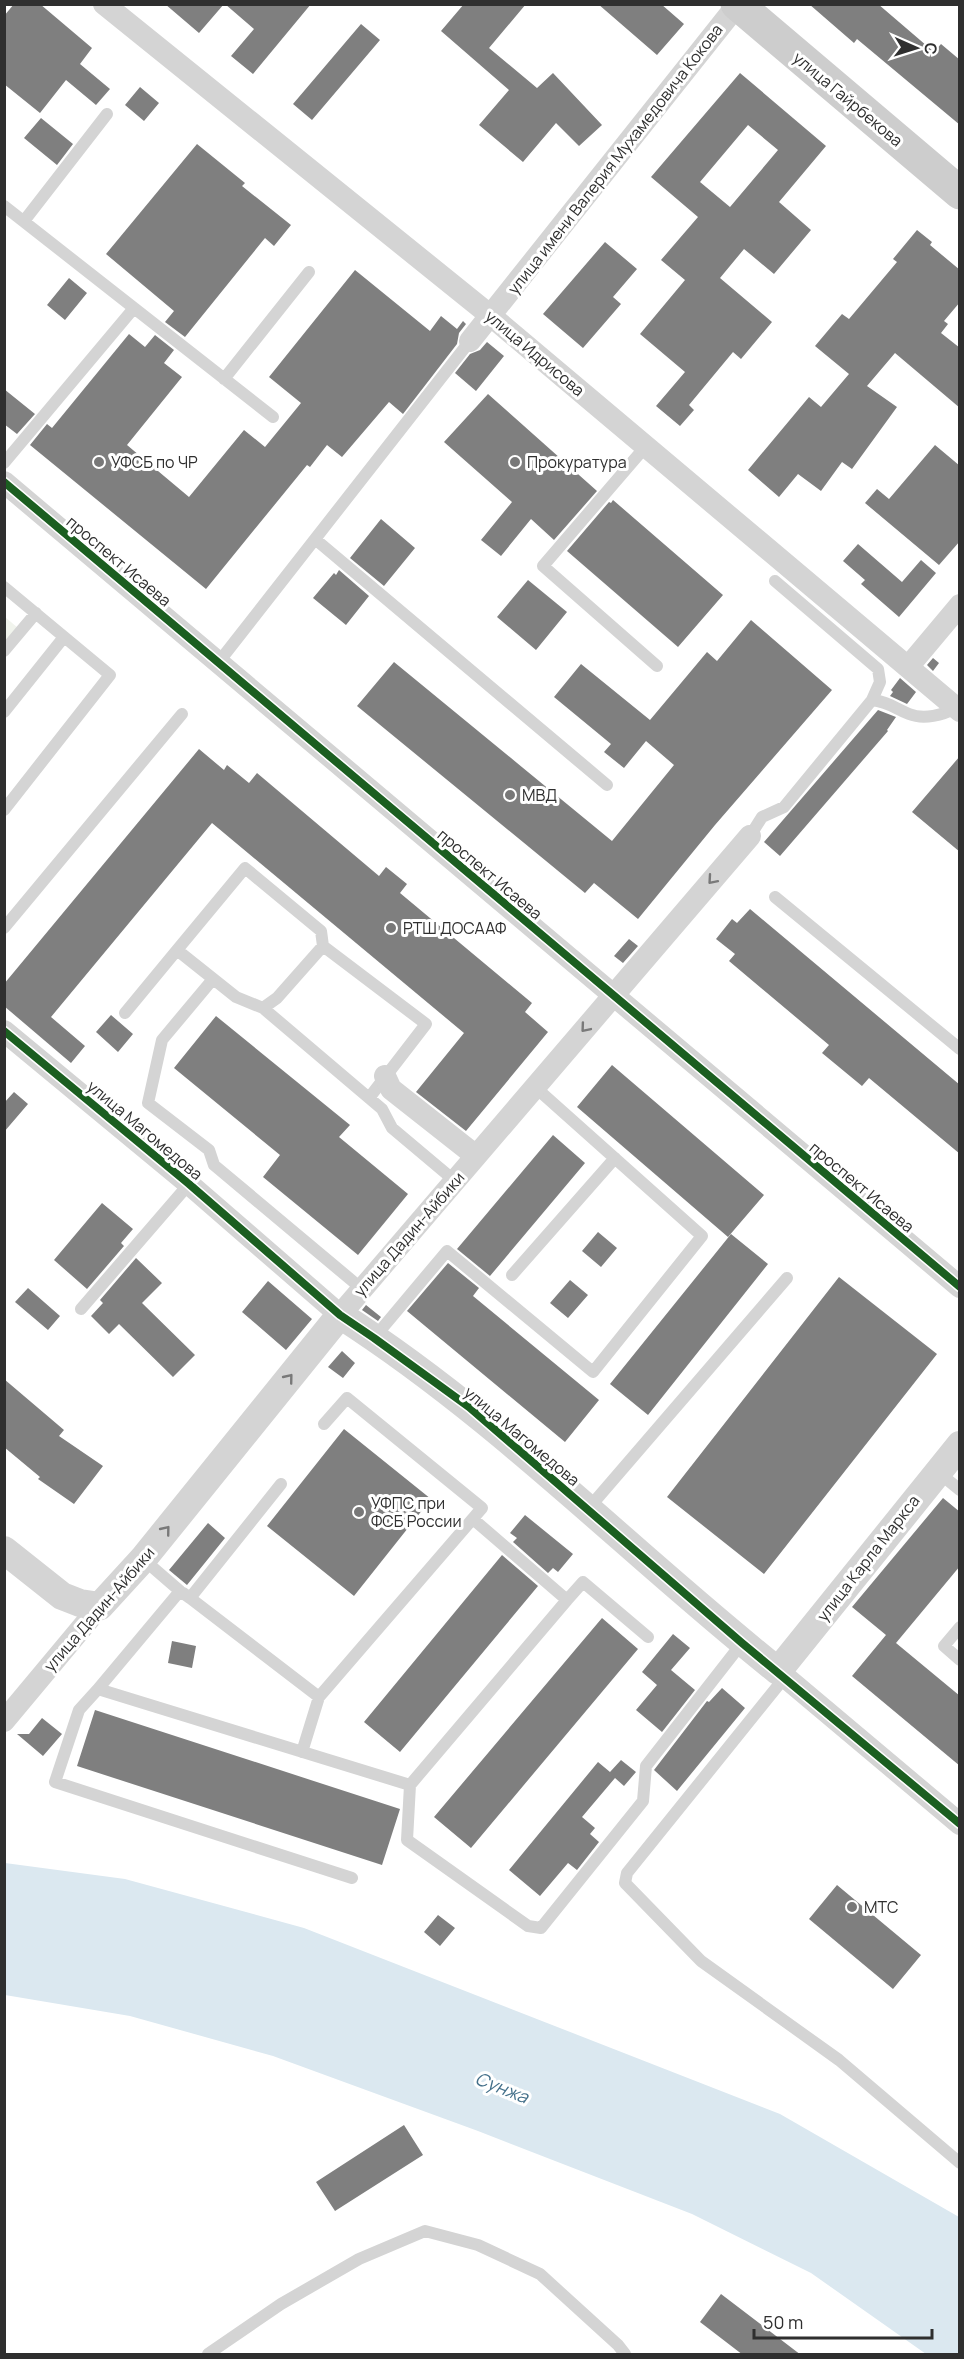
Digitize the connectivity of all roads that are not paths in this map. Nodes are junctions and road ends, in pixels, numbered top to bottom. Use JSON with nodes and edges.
{"nodes":[{"id":1,"x":104,"y":4,"type":"edge"},
{"id":2,"x":738,"y":5,"type":"edge"},
{"id":3,"x":107,"y":114,"type":"dead end"},
{"id":4,"x":960,"y":193,"type":"edge"},
{"id":5,"x":4,"y":206,"type":"edge"},
{"id":6,"x":24,"y":221,"type":"junction"},
{"id":7,"x":309,"y":272,"type":"dead end"},
{"id":8,"x":134,"y":308,"type":"junction"},
{"id":9,"x":491,"y":316,"type":"junction"},
{"id":10,"x":470,"y":341,"type":"joint"},
{"id":11,"x":224,"y":379,"type":"junction"},
{"id":12,"x":273,"y":417,"type":"dead end"},
{"id":13,"x":646,"y":446,"type":"junction"},
{"id":14,"x":4,"y":463,"type":"edge"},
{"id":15,"x":4,"y":482,"type":"edge"},
{"id":16,"x":315,"y":539,"type":"junction"},
{"id":17,"x":775,"y":581,"type":"dead end"},
{"id":18,"x":4,"y":587,"type":"edge"},
{"id":19,"x":960,"y":605,"type":"edge"},
{"id":20,"x":36,"y":613,"type":"junction"},
{"id":21,"x":64,"y":637,"type":"junction"},
{"id":22,"x":4,"y":651,"type":"edge"},
{"id":23,"x":218,"y":663,"type":"junction"},
{"id":24,"x":657,"y":666,"type":"dead end"},
{"id":25,"x":908,"y":667,"type":"junction"},
{"id":26,"x":872,"y":700,"type":"junction"},
{"id":27,"x":958,"y":709,"type":"edge"},
{"id":28,"x":4,"y":712,"type":"edge"},
{"id":29,"x":182,"y":714,"type":"dead end"},
{"id":30,"x":607,"y":785,"type":"dead end"},
{"id":31,"x":4,"y":810,"type":"edge"},
{"id":32,"x":750,"y":836,"type":"joint"},
{"id":33,"x":775,"y":897,"type":"dead end"},
{"id":34,"x":4,"y":928,"type":"edge"},
{"id":35,"x":323,"y":946,"type":"junction"},
{"id":36,"x":177,"y":950,"type":"junction"},
{"id":37,"x":213,"y":979,"type":"junction"},
{"id":38,"x":613,"y":995,"type":"junction"},
{"id":39,"x":263,"y":1008,"type":"junction"},
{"id":40,"x":125,"y":1013,"type":"dead end"},
{"id":41,"x":4,"y":1032,"type":"edge"},
{"id":42,"x":960,"y":1049,"type":"edge"},
{"id":43,"x":385,"y":1076,"type":"junction"},
{"id":44,"x":535,"y":1087,"type":"junction"},
{"id":45,"x":369,"y":1098,"type":"junction"},
{"id":46,"x":476,"y":1156,"type":"junction"},
{"id":47,"x":615,"y":1158,"type":"junction"},
{"id":48,"x":455,"y":1181,"type":"junction"},
{"id":49,"x":189,"y":1184,"type":"junction"},
{"id":50,"x":512,"y":1275,"type":"dead end"},
{"id":51,"x":787,"y":1278,"type":"dead end"},
{"id":52,"x":960,"y":1287,"type":"edge"},
{"id":53,"x":362,"y":1289,"type":"junction"},
{"id":54,"x":81,"y":1309,"type":"dead end"},
{"id":55,"x":340,"y":1315,"type":"junction"},
{"id":56,"x":374,"y":1338,"type":"junction"},
{"id":57,"x":324,"y":1424,"type":"dead end"},
{"id":58,"x":960,"y":1445,"type":"edge"},
{"id":59,"x":937,"y":1471,"type":"junction"},
{"id":60,"x":280,"y":1484,"type":"dead end"},
{"id":61,"x":960,"y":1490,"type":"edge"},
{"id":62,"x":588,"y":1510,"type":"junction"},
{"id":63,"x":473,"y":1519,"type":"junction"},
{"id":64,"x":4,"y":1550,"type":"edge"},
{"id":65,"x":143,"y":1559,"type":"junction"},
{"id":66,"x":185,"y":1595,"type":"junction"},
{"id":67,"x":567,"y":1600,"type":"junction"},
{"id":68,"x":100,"y":1606,"type":"junction"},
{"id":69,"x":960,"y":1627,"type":"edge"},
{"id":70,"x":648,"y":1637,"type":"dead end"},
{"id":71,"x":742,"y":1643,"type":"junction"},
{"id":72,"x":960,"y":1660,"type":"edge"},
{"id":73,"x":782,"y":1674,"type":"junction"},
{"id":74,"x":98,"y":1689,"type":"junction"},
{"id":75,"x":319,"y":1697,"type":"junction"},
{"id":76,"x":4,"y":1721,"type":"edge"},
{"id":77,"x":302,"y":1752,"type":"junction"},
{"id":78,"x":410,"y":1785,"type":"junction"},
{"id":79,"x":960,"y":1824,"type":"edge"},
{"id":80,"x":352,"y":1878,"type":"dead end"},
{"id":81,"x":960,"y":2163,"type":"edge"},
{"id":82,"x":208,"y":2355,"type":"edge"},
{"id":83,"x":625,"y":2355,"type":"edge"}],
"edges":[{"from":1,"to":9,"type":"street","name":"улица Идрисова"},
{"from":2,"to":4,"type":"main road","name":"улица Гайрбекова"},
{"from":2,"to":9,"type":"street","name":"улица имени Валерия Мухамедовича Кокова"},
{"from":3,"to":6,"type":"lane"},
{"from":5,"to":6,"type":"lane"},
{"from":6,"to":8,"type":"lane"},
{"from":7,"to":11,"type":"lane"},
{"from":8,"to":11,"type":"lane"},
{"from":8,"to":14,"type":"lane"},
{"from":9,"to":10,"type":"street","name":"улица имени Валерия Мухамедовича Кокова"},
{"from":9,"to":13,"type":"street","name":"улица Идрисова"},
{"from":10,"to":16,"type":"lane"},
{"from":11,"to":12,"type":"lane"},
{"from":13,"to":24,"type":"lane"},
{"from":13,"to":25,"type":"street","name":"улица Идрисова"},
{"from":15,"to":23,"type":"street","name":"проспект Исаева"},
{"from":16,"to":23,"type":"lane"},
{"from":16,"to":30,"type":"lane"},
{"from":17,"to":26,"type":"lane"},
{"from":18,"to":20,"type":"lane"},
{"from":19,"to":25,"type":"street"},
{"from":20,"to":21,"type":"lane"},
{"from":20,"to":22,"type":"lane"},
{"from":21,"to":28,"type":"lane"},
{"from":21,"to":31,"type":"lane"},
{"from":23,"to":38,"type":"street","name":"проспект Исаева"},
{"from":25,"to":27,"type":"street","name":"улица Идрисова"},
{"from":26,"to":27,"type":"lane"},
{"from":26,"to":32,"type":"lane"},
{"from":29,"to":34,"type":"lane"},
{"from":32,"to":38,"type":"street","name":"улица Дадин-Айбики","one_way":true},
{"from":33,"to":42,"type":"lane"},
{"from":35,"to":36,"type":"lane"},
{"from":35,"to":39,"type":"lane"},
{"from":35,"to":43,"type":"lane"},
{"from":36,"to":37,"type":"lane"},
{"from":36,"to":40,"type":"lane"},
{"from":37,"to":39,"type":"lane"},
{"from":37,"to":53,"type":"lane"},
{"from":38,"to":44,"type":"street","name":"улица Дадин-Айбики","one_way":true},
{"from":38,"to":52,"type":"street","name":"проспект Исаева"},
{"from":39,"to":45,"type":"lane"},
{"from":41,"to":49,"type":"street","name":"улица Магомедова"},
{"from":43,"to":45,"type":"lane"},
{"from":43,"to":46,"type":"street"},
{"from":44,"to":46,"type":"street","name":"улица Дадин-Айбики"},
{"from":44,"to":47,"type":"lane"},
{"from":45,"to":48,"type":"lane"},
{"from":46,"to":48,"type":"street","name":"улица Дадин-Айбики"},
{"from":47,"to":50,"type":"lane"},
{"from":47,"to":56,"type":"lane"},
{"from":48,"to":53,"type":"street","name":"улица Дадин-Айбики"},
{"from":49,"to":54,"type":"lane"},
{"from":49,"to":55,"type":"street","name":"улица Магомедова"},
{"from":51,"to":62,"type":"lane"},
{"from":53,"to":55,"type":"street","name":"улица Дадин-Айбики"},
{"from":55,"to":56,"type":"street","name":"улица Магомедова"},
{"from":65,"to":55,"type":"street","name":"улица Дадин-Айбики","one_way":true},
{"from":56,"to":62,"type":"street","name":"улица Магомедова"},
{"from":57,"to":63,"type":"lane"},
{"from":58,"to":59,"type":"street","name":"улица Карла Маркса"},
{"from":59,"to":61,"type":"lane"},
{"from":59,"to":73,"type":"street","name":"улица Карла Маркса"},
{"from":60,"to":66,"type":"lane"},
{"from":62,"to":71,"type":"street","name":"улица Магомедова"},
{"from":63,"to":67,"type":"lane"},
{"from":63,"to":75,"type":"lane"},
{"from":64,"to":68,"type":"street"},
{"from":65,"to":66,"type":"lane"},
{"from":65,"to":68,"type":"street","name":"улица Дадин-Айбики"},
{"from":66,"to":74,"type":"lane"},
{"from":66,"to":75,"type":"lane"},
{"from":67,"to":70,"type":"lane"},
{"from":67,"to":78,"type":"lane"},
{"from":68,"to":76,"type":"street","name":"улица Дадин-Айбики"},
{"from":69,"to":72,"type":"lane"},
{"from":71,"to":73,"type":"street","name":"улица Магомедова"},
{"from":71,"to":78,"type":"lane"},
{"from":73,"to":79,"type":"street","name":"улица Магомедова"},
{"from":73,"to":81,"type":"lane"},
{"from":74,"to":77,"type":"lane"},
{"from":74,"to":80,"type":"lane"},
{"from":75,"to":77,"type":"lane"},
{"from":77,"to":78,"type":"lane"},
{"from":82,"to":83,"type":"lane"}]}
